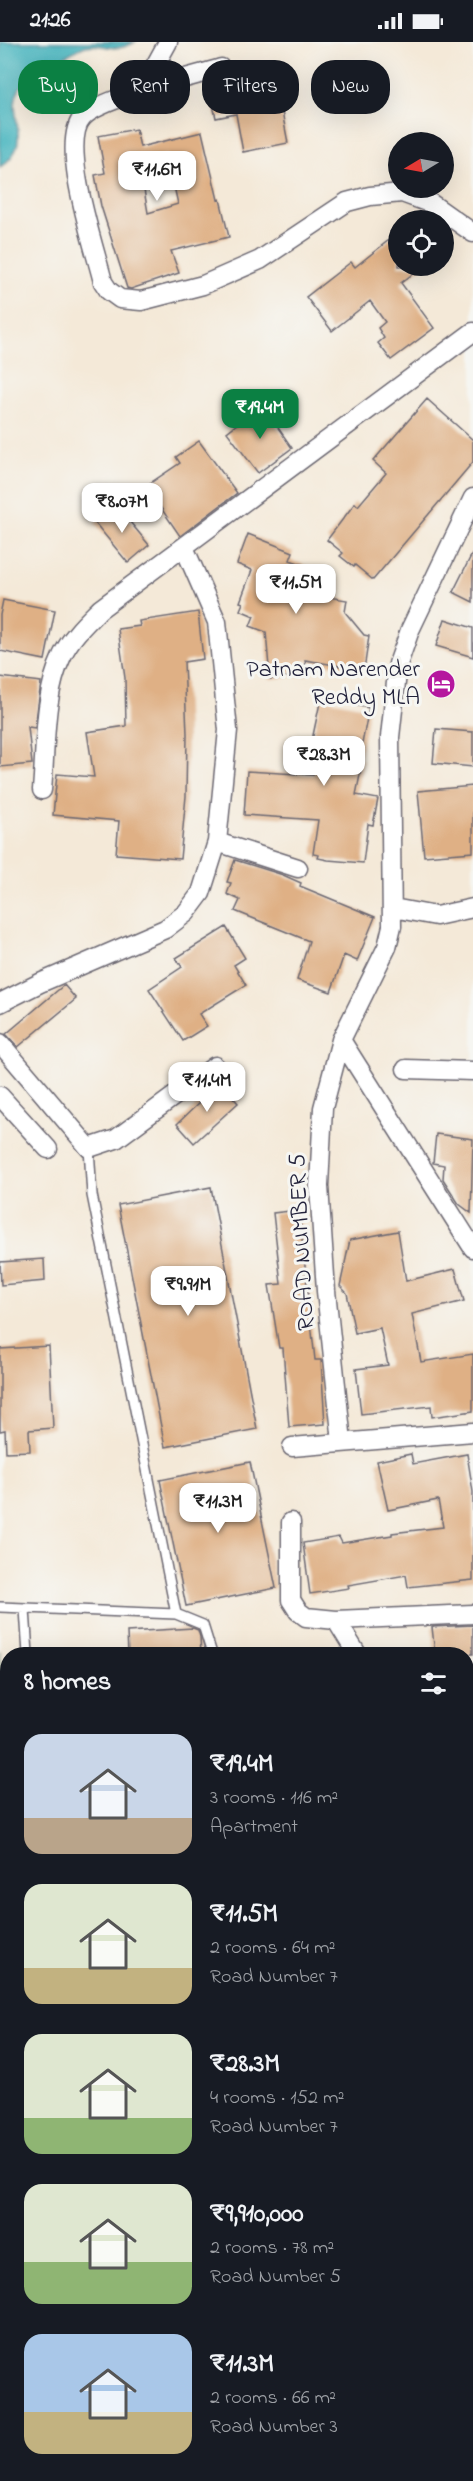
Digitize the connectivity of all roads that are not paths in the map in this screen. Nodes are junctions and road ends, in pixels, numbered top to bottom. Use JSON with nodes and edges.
{"nodes":[{"id":1,"x":168,"y":42,"type":"edge"},
{"id":2,"x":158,"y":60,"type":"edge"},
{"id":3,"x":110,"y":101,"type":"edge"},
{"id":4,"x":473,"y":233,"type":"edge"},
{"id":5,"x":473,"y":332,"type":"edge"},
{"id":6,"x":473,"y":498,"type":"edge"},
{"id":7,"x":184,"y":547,"type":"junction"},
{"id":8,"x":42,"y":790,"type":"dead end"},
{"id":9,"x":217,"y":842,"type":"junction"},
{"id":10,"x":298,"y":868,"type":"dead end"},
{"id":11,"x":393,"y":908,"type":"junction"},
{"id":12,"x":473,"y":908,"type":"edge"},
{"id":13,"x":0,"y":1003,"type":"edge"},
{"id":14,"x":341,"y":1040,"type":"junction"},
{"id":15,"x":0,"y":1043,"type":"edge"},
{"id":16,"x":215,"y":1066,"type":"dead end"},
{"id":17,"x":406,"y":1070,"type":"dead end"},
{"id":18,"x":473,"y":1071,"type":"edge"},
{"id":19,"x":0,"y":1096,"type":"edge"},
{"id":20,"x":58,"y":1112,"type":"junction"},
{"id":21,"x":34,"y":1133,"type":"junction"},
{"id":22,"x":89,"y":1148,"type":"junction"},
{"id":23,"x":48,"y":1149,"type":"dead end"},
{"id":24,"x":473,"y":1248,"type":"edge"},
{"id":25,"x":473,"y":1432,"type":"edge"},
{"id":26,"x":342,"y":1442,"type":"junction"},
{"id":27,"x":292,"y":1447,"type":"dead end"},
{"id":28,"x":291,"y":1522,"type":"dead end"},
{"id":29,"x":0,"y":1607,"type":"edge"},
{"id":30,"x":25,"y":1609,"type":"junction"},
{"id":31,"x":176,"y":1614,"type":"junction"},
{"id":32,"x":473,"y":1614,"type":"edge"},
{"id":33,"x":336,"y":1620,"type":"junction"},
{"id":34,"x":28,"y":1647,"type":"edge"},
{"id":35,"x":210,"y":1647,"type":"edge"},
{"id":36,"x":353,"y":1647,"type":"edge"}],
"edges":[{"from":1,"to":2,"type":"street"},
{"from":3,"to":4,"type":"street"},
{"from":5,"to":7,"type":"street"},
{"from":6,"to":11,"type":"street","name":"ROAD NUMBER 5"},
{"from":7,"to":8,"type":"street"},
{"from":7,"to":9,"type":"street"},
{"from":9,"to":10,"type":"street"},
{"from":9,"to":13,"type":"street"},
{"from":11,"to":12,"type":"street"},
{"from":11,"to":14,"type":"street","name":"ROAD NUMBER 5"},
{"from":14,"to":24,"type":"street"},
{"from":14,"to":26,"type":"street","name":"ROAD NUMBER 5"},
{"from":15,"to":20,"type":"street"},
{"from":16,"to":22,"type":"street"},
{"from":17,"to":18,"type":"street"},
{"from":19,"to":21,"type":"street"},
{"from":20,"to":21,"type":"street"},
{"from":20,"to":22,"type":"street"},
{"from":21,"to":23,"type":"street"},
{"from":22,"to":31,"type":"lane"},
{"from":25,"to":26,"type":"street"},
{"from":26,"to":27,"type":"street"},
{"from":28,"to":33,"type":"street"},
{"from":29,"to":30,"type":"lane"},
{"from":30,"to":31,"type":"lane"},
{"from":30,"to":34,"type":"lane"},
{"from":31,"to":35,"type":"lane"},
{"from":32,"to":33,"type":"street"},
{"from":33,"to":36,"type":"street"}]}
